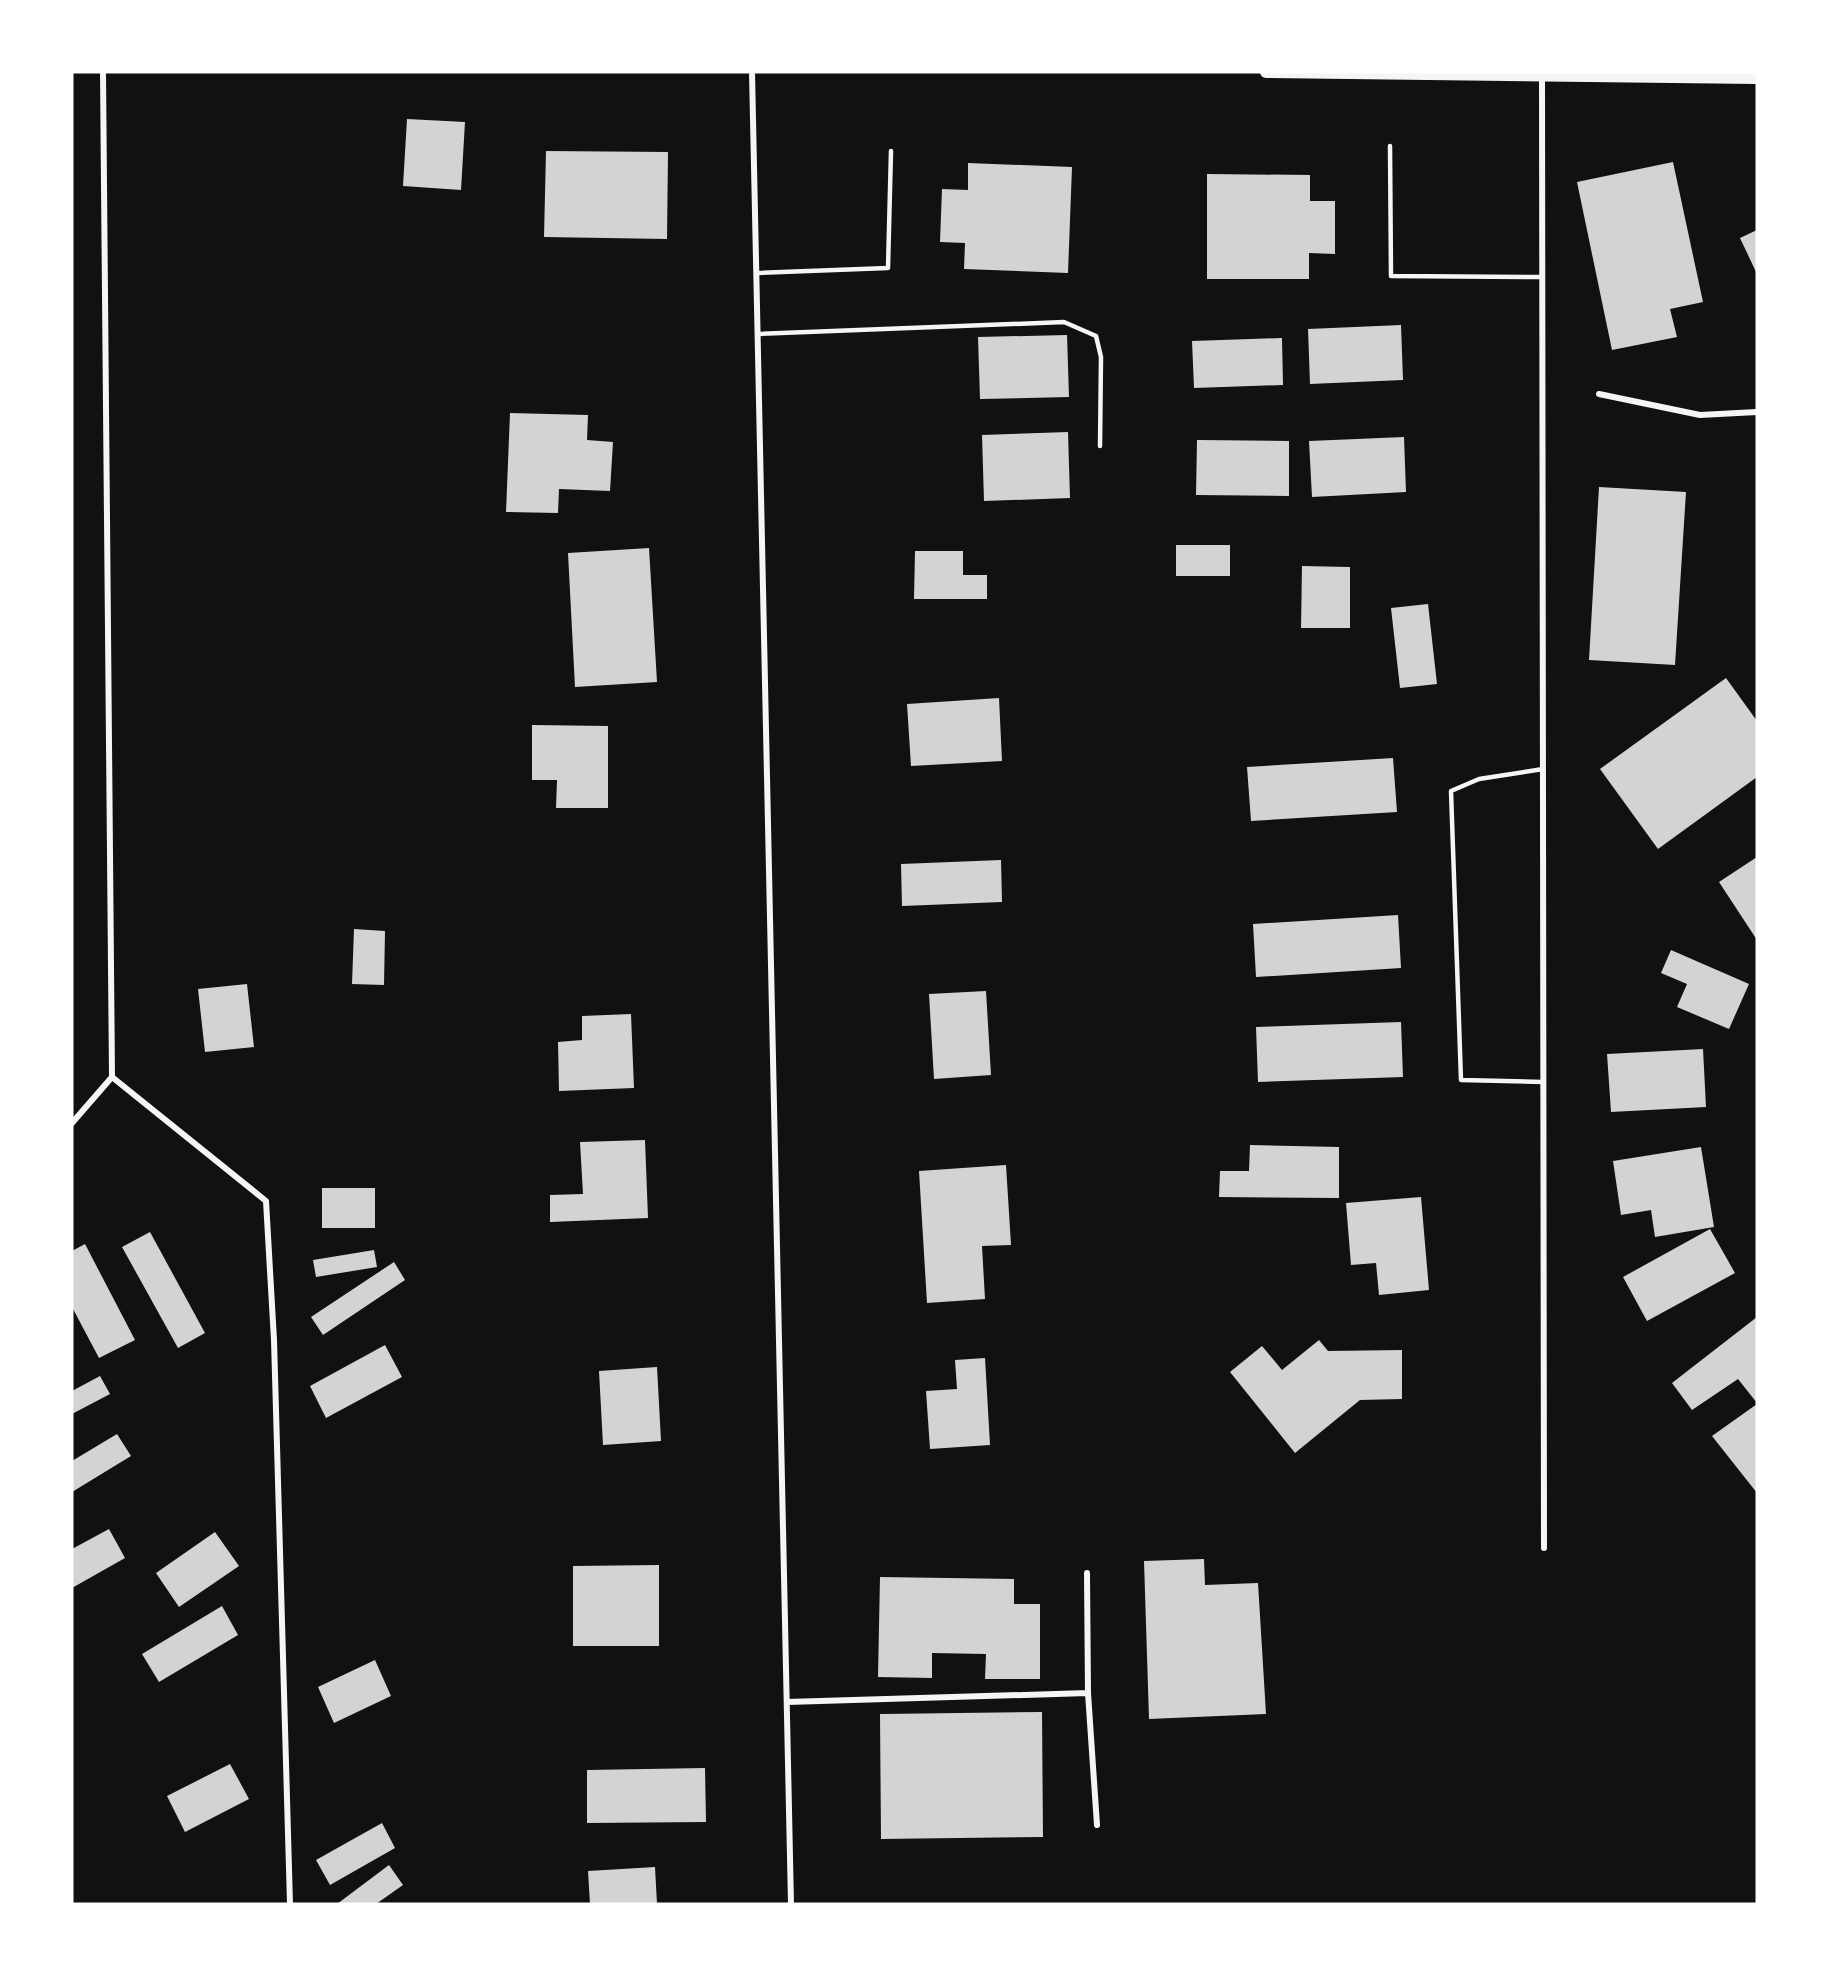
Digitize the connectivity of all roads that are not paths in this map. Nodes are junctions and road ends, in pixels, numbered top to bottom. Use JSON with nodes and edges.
{"nodes":[{"id":1,"x":103,"y":72,"type":"edge"},
{"id":2,"x":752,"y":72,"type":"edge"},
{"id":3,"x":1266,"y":72,"type":"edge"},
{"id":4,"x":1326,"y":73,"type":"edge"},
{"id":5,"x":1542,"y":74,"type":"edge"},
{"id":6,"x":1757,"y":78,"type":"edge"},
{"id":7,"x":1390,"y":146,"type":"dead end"},
{"id":8,"x":891,"y":151,"type":"dead end"},
{"id":9,"x":758,"y":273,"type":"junction"},
{"id":10,"x":1542,"y":277,"type":"junction"},
{"id":11,"x":758,"y":334,"type":"junction"},
{"id":12,"x":1599,"y":394,"type":"dead end"},
{"id":13,"x":1757,"y":412,"type":"edge"},
{"id":14,"x":1100,"y":446,"type":"dead end"},
{"id":15,"x":1543,"y":770,"type":"junction"},
{"id":16,"x":112,"y":1077,"type":"junction"},
{"id":17,"x":1543,"y":1082,"type":"junction"},
{"id":18,"x":72,"y":1123,"type":"edge"},
{"id":19,"x":1544,"y":1548,"type":"dead end"},
{"id":20,"x":1087,"y":1573,"type":"dead end"},
{"id":21,"x":1088,"y":1693,"type":"junction"},
{"id":22,"x":787,"y":1702,"type":"junction"},
{"id":23,"x":1097,"y":1826,"type":"dead end"},
{"id":24,"x":290,"y":1904,"type":"edge"},
{"id":25,"x":791,"y":1904,"type":"edge"}],
"edges":[{"from":1,"to":16,"type":"street"},
{"from":2,"to":9,"type":"street"},
{"from":3,"to":4,"type":"main road"},
{"from":4,"to":5,"type":"main road"},
{"from":5,"to":6,"type":"main road"},
{"from":5,"to":10,"type":"street"},
{"from":7,"to":10,"type":"lane"},
{"from":8,"to":9,"type":"lane"},
{"from":9,"to":11,"type":"street"},
{"from":10,"to":15,"type":"street"},
{"from":11,"to":14,"type":"lane"},
{"from":11,"to":22,"type":"street"},
{"from":12,"to":13,"type":"street"},
{"from":15,"to":17,"type":"street"},
{"from":15,"to":17,"type":"lane"},
{"from":16,"to":18,"type":"street"},
{"from":16,"to":24,"type":"street"},
{"from":17,"to":19,"type":"street"},
{"from":20,"to":21,"type":"street"},
{"from":21,"to":22,"type":"street"},
{"from":21,"to":23,"type":"street"},
{"from":22,"to":25,"type":"street"}]}
